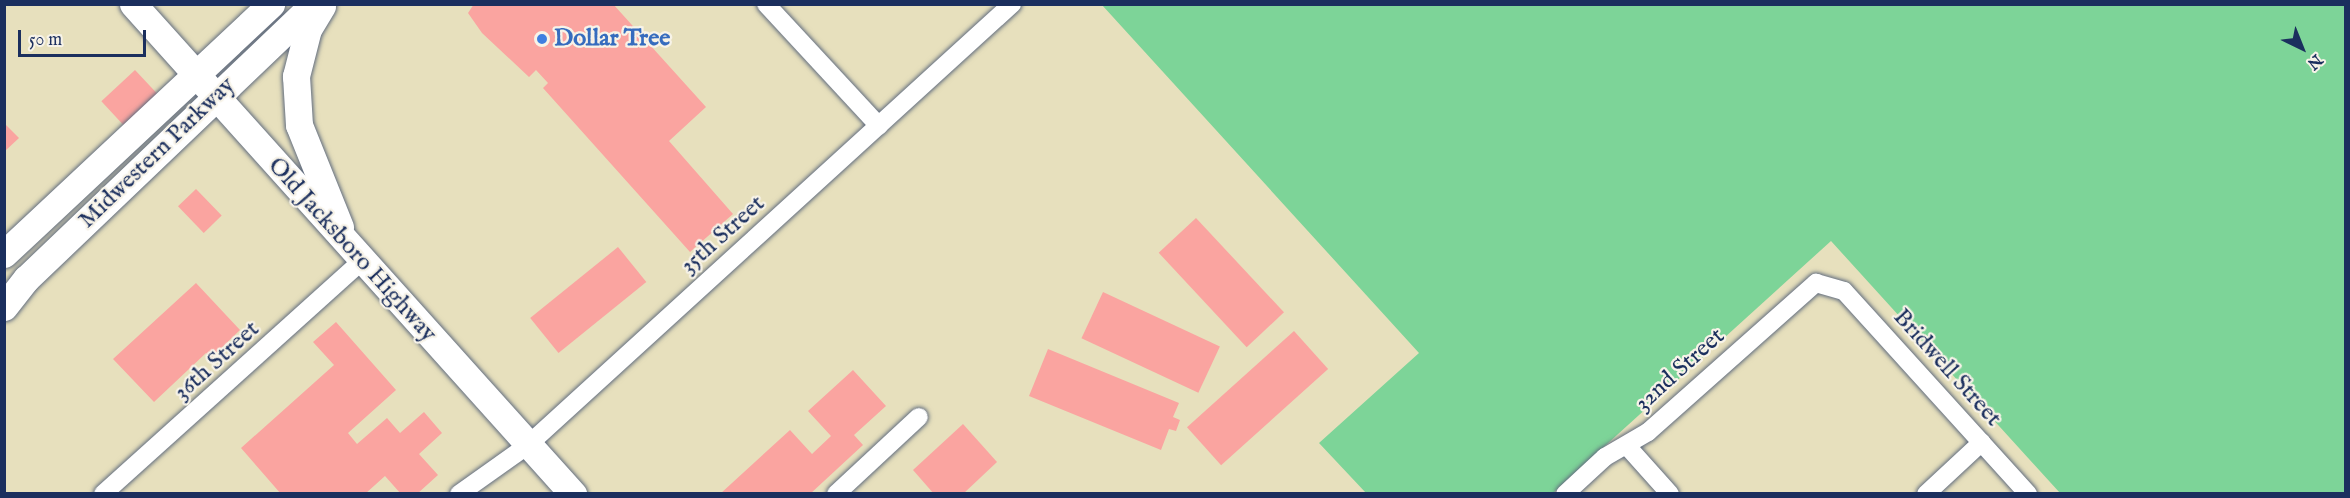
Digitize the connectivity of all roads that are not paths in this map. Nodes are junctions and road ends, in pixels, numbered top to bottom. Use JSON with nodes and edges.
{"nodes":[{"id":1,"x":133,"y":4,"type":"edge"},
{"id":2,"x":270,"y":4,"type":"edge"},
{"id":3,"x":314,"y":4,"type":"edge"},
{"id":4,"x":323,"y":4,"type":"edge"},
{"id":5,"x":766,"y":4,"type":"edge"},
{"id":6,"x":1012,"y":4,"type":"edge"},
{"id":7,"x":195,"y":74,"type":"junction"},
{"id":8,"x":215,"y":96,"type":"junction"},
{"id":9,"x":879,"y":126,"type":"junction"},
{"id":10,"x":4,"y":254,"type":"edge"},
{"id":11,"x":355,"y":255,"type":"junction"},
{"id":12,"x":1826,"y":284,"type":"joint"},
{"id":13,"x":4,"y":306,"type":"edge"},
{"id":14,"x":919,"y":417,"type":"dead end"},
{"id":15,"x":1982,"y":442,"type":"junction"},
{"id":16,"x":528,"y":445,"type":"junction"},
{"id":17,"x":1627,"y":446,"type":"junction"},
{"id":18,"x":103,"y":494,"type":"edge"},
{"id":19,"x":459,"y":494,"type":"edge"},
{"id":20,"x":573,"y":494,"type":"edge"},
{"id":21,"x":836,"y":494,"type":"edge"},
{"id":22,"x":1565,"y":494,"type":"edge"},
{"id":23,"x":1670,"y":494,"type":"edge"},
{"id":24,"x":1926,"y":494,"type":"edge"},
{"id":25,"x":2028,"y":494,"type":"edge"}],
"edges":[{"from":1,"to":7,"type":"main road","name":"Old Jacksboro Highway"},
{"from":2,"to":7,"type":"main road","name":"Midwestern Parkway"},
{"from":3,"to":8,"type":"main road","name":"Midwestern Parkway"},
{"from":4,"to":11,"type":"main road"},
{"from":5,"to":9,"type":"street"},
{"from":6,"to":9,"type":"street","name":"35th Street"},
{"from":7,"to":8,"type":"main road","name":"Old Jacksboro Highway"},
{"from":7,"to":10,"type":"main road","name":"Midwestern Parkway"},
{"from":8,"to":11,"type":"main road","name":"Old Jacksboro Highway"},
{"from":8,"to":13,"type":"main road","name":"Midwestern Parkway"},
{"from":9,"to":16,"type":"street","name":"35th Street"},
{"from":11,"to":16,"type":"main road","name":"Old Jacksboro Highway"},
{"from":11,"to":18,"type":"street","name":"36th Street"},
{"from":12,"to":15,"type":"street","name":"Bridwell Street"},
{"from":12,"to":17,"type":"street","name":"32nd Street"},
{"from":14,"to":21,"type":"street"},
{"from":15,"to":24,"type":"street"},
{"from":15,"to":25,"type":"street","name":"Bridwell Street"},
{"from":16,"to":19,"type":"street","name":"35th Street"},
{"from":16,"to":20,"type":"main road","name":"Old Jacksboro Highway"},
{"from":17,"to":22,"type":"street","name":"32nd Street"},
{"from":17,"to":23,"type":"street"}]}
